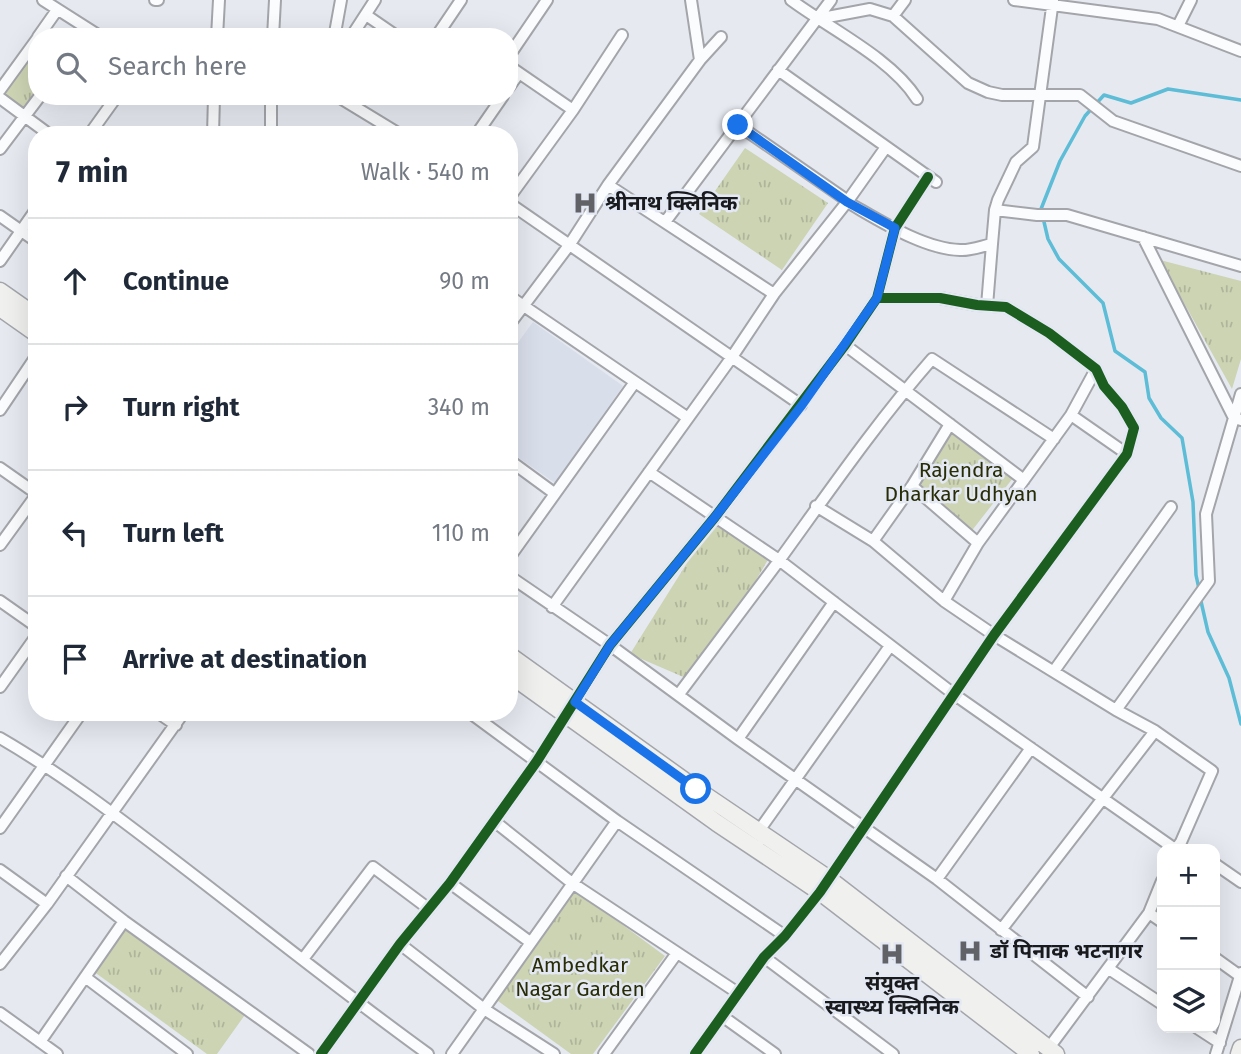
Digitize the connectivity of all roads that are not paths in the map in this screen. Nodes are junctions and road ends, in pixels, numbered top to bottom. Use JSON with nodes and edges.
{"nodes":[{"id":1,"x":43,"y":0,"type":"edge"},
{"id":2,"x":219,"y":0,"type":"edge"},
{"id":3,"x":275,"y":0,"type":"edge"},
{"id":4,"x":341,"y":0,"type":"edge"},
{"id":5,"x":375,"y":0,"type":"edge"},
{"id":6,"x":461,"y":0,"type":"edge"},
{"id":7,"x":547,"y":0,"type":"edge"},
{"id":8,"x":691,"y":0,"type":"edge"},
{"id":9,"x":791,"y":0,"type":"edge"},
{"id":10,"x":831,"y":0,"type":"edge"},
{"id":11,"x":905,"y":0,"type":"edge"},
{"id":12,"x":1014,"y":0,"type":"edge"},
{"id":13,"x":1114,"y":0,"type":"edge"},
{"id":14,"x":1191,"y":0,"type":"edge"},
{"id":15,"x":1053,"y":3,"type":"edge"},
{"id":16,"x":57,"y":10,"type":"junction"},
{"id":17,"x":1114,"y":13,"type":"junction"},
{"id":18,"x":366,"y":15,"type":"junction"},
{"id":19,"x":892,"y":16,"type":"junction"},
{"id":20,"x":817,"y":19,"type":"junction"},
{"id":21,"x":1178,"y":26,"type":"junction"},
{"id":22,"x":44,"y":28,"type":"edge"},
{"id":23,"x":83,"y":28,"type":"edge"},
{"id":24,"x":217,"y":28,"type":"edge"},
{"id":25,"x":273,"y":28,"type":"edge"},
{"id":26,"x":336,"y":28,"type":"edge"},
{"id":27,"x":357,"y":28,"type":"edge"},
{"id":28,"x":385,"y":28,"type":"edge"},
{"id":29,"x":442,"y":28,"type":"edge"},
{"id":30,"x":622,"y":35,"type":"dead end"},
{"id":31,"x":722,"y":37,"type":"dead end"},
{"id":32,"x":518,"y":43,"type":"edge"},
{"id":33,"x":28,"y":51,"type":"edge"},
{"id":34,"x":1241,"y":51,"type":"edge"},
{"id":35,"x":700,"y":60,"type":"junction"},
{"id":36,"x":778,"y":70,"type":"junction"},
{"id":37,"x":518,"y":73,"type":"edge"},
{"id":38,"x":0,"y":90,"type":"edge"},
{"id":39,"x":1042,"y":96,"type":"junction"},
{"id":40,"x":0,"y":98,"type":"edge"},
{"id":41,"x":917,"y":99,"type":"dead end"},
{"id":42,"x":33,"y":105,"type":"edge"},
{"id":43,"x":111,"y":105,"type":"edge"},
{"id":44,"x":214,"y":105,"type":"edge"},
{"id":45,"x":271,"y":105,"type":"edge"},
{"id":46,"x":352,"y":105,"type":"edge"},
{"id":47,"x":497,"y":105,"type":"edge"},
{"id":48,"x":573,"y":110,"type":"junction"},
{"id":49,"x":24,"y":117,"type":"junction"},
{"id":50,"x":738,"y":125,"type":"junction"},
{"id":51,"x":37,"y":126,"type":"edge"},
{"id":52,"x":95,"y":126,"type":"edge"},
{"id":53,"x":213,"y":126,"type":"edge"},
{"id":54,"x":271,"y":126,"type":"edge"},
{"id":55,"x":386,"y":126,"type":"edge"},
{"id":56,"x":482,"y":126,"type":"edge"},
{"id":57,"x":886,"y":147,"type":"junction"},
{"id":58,"x":0,"y":149,"type":"edge"},
{"id":59,"x":1241,"y":166,"type":"edge"},
{"id":60,"x":608,"y":185,"type":"junction"},
{"id":61,"x":518,"y":186,"type":"edge"},
{"id":62,"x":848,"y":202,"type":"junction"},
{"id":63,"x":518,"y":210,"type":"edge"},
{"id":64,"x":995,"y":210,"type":"junction"},
{"id":65,"x":0,"y":216,"type":"edge"},
{"id":66,"x":28,"y":220,"type":"edge"},
{"id":67,"x":665,"y":222,"type":"junction"},
{"id":68,"x":895,"y":228,"type":"junction"},
{"id":69,"x":20,"y":230,"type":"junction"},
{"id":70,"x":28,"y":236,"type":"edge"},
{"id":71,"x":1143,"y":237,"type":"junction"},
{"id":72,"x":570,"y":244,"type":"junction"},
{"id":73,"x":992,"y":244,"type":"junction"},
{"id":74,"x":0,"y":261,"type":"edge"},
{"id":75,"x":1241,"y":267,"type":"edge"},
{"id":76,"x":0,"y":291,"type":"edge"},
{"id":77,"x":774,"y":294,"type":"junction"},
{"id":78,"x":877,"y":298,"type":"junction"},
{"id":79,"x":518,"y":302,"type":"edge"},
{"id":80,"x":524,"y":306,"type":"junction"},
{"id":81,"x":987,"y":306,"type":"junction"},
{"id":82,"x":0,"y":308,"type":"edge"},
{"id":83,"x":28,"y":311,"type":"edge"},
{"id":84,"x":518,"y":314,"type":"edge"},
{"id":85,"x":28,"y":328,"type":"edge"},
{"id":86,"x":845,"y":345,"type":"junction"},
{"id":87,"x":733,"y":357,"type":"junction"},
{"id":88,"x":28,"y":368,"type":"edge"},
{"id":89,"x":1096,"y":369,"type":"junction"},
{"id":90,"x":635,"y":382,"type":"junction"},
{"id":91,"x":904,"y":391,"type":"junction"},
{"id":92,"x":1241,"y":394,"type":"edge"},
{"id":93,"x":802,"y":405,"type":"junction"},
{"id":94,"x":0,"y":410,"type":"edge"},
{"id":95,"x":1071,"y":415,"type":"junction"},
{"id":96,"x":688,"y":418,"type":"junction"},
{"id":97,"x":1237,"y":419,"type":"edge"},
{"id":98,"x":950,"y":424,"type":"junction"},
{"id":99,"x":1054,"y":439,"type":"junction"},
{"id":100,"x":1127,"y":454,"type":"junction"},
{"id":101,"x":518,"y":466,"type":"edge"},
{"id":102,"x":0,"y":468,"type":"edge"},
{"id":103,"x":649,"y":472,"type":"junction"},
{"id":104,"x":1024,"y":480,"type":"junction"},
{"id":105,"x":912,"y":486,"type":"junction"},
{"id":106,"x":28,"y":488,"type":"edge"},
{"id":107,"x":554,"y":492,"type":"junction"},
{"id":108,"x":28,"y":506,"type":"edge"},
{"id":109,"x":816,"y":506,"type":"junction"},
{"id":110,"x":1171,"y":507,"type":"dead end"},
{"id":111,"x":715,"y":517,"type":"junction"},
{"id":112,"x":873,"y":541,"type":"junction"},
{"id":113,"x":978,"y":543,"type":"junction"},
{"id":114,"x":0,"y":545,"type":"edge"},
{"id":115,"x":518,"y":545,"type":"edge"},
{"id":116,"x":779,"y":560,"type":"junction"},
{"id":117,"x":518,"y":582,"type":"edge"},
{"id":118,"x":0,"y":601,"type":"edge"},
{"id":119,"x":944,"y":601,"type":"junction"},
{"id":120,"x":834,"y":603,"type":"junction"},
{"id":121,"x":552,"y":607,"type":"junction"},
{"id":122,"x":28,"y":621,"type":"edge"},
{"id":123,"x":994,"y":635,"type":"junction"},
{"id":124,"x":610,"y":645,"type":"junction"},
{"id":125,"x":890,"y":646,"type":"junction"},
{"id":126,"x":28,"y":648,"type":"edge"},
{"id":127,"x":518,"y":663,"type":"edge"},
{"id":128,"x":1054,"y":671,"type":"junction"},
{"id":129,"x":518,"y":679,"type":"edge"},
{"id":130,"x":0,"y":687,"type":"edge"},
{"id":131,"x":679,"y":694,"type":"junction"},
{"id":132,"x":955,"y":695,"type":"junction"},
{"id":133,"x":571,"y":709,"type":"junction"},
{"id":134,"x":1116,"y":710,"type":"junction"},
{"id":135,"x":76,"y":721,"type":"edge"},
{"id":136,"x":170,"y":721,"type":"edge"},
{"id":137,"x":178,"y":721,"type":"edge"},
{"id":138,"x":481,"y":721,"type":"edge"},
{"id":139,"x":176,"y":725,"type":"junction"},
{"id":140,"x":1155,"y":731,"type":"junction"},
{"id":141,"x":0,"y":738,"type":"edge"},
{"id":142,"x":738,"y":738,"type":"junction"},
{"id":143,"x":1031,"y":748,"type":"junction"},
{"id":144,"x":537,"y":761,"type":"junction"},
{"id":145,"x":45,"y":764,"type":"junction"},
{"id":146,"x":795,"y":779,"type":"junction"},
{"id":147,"x":1105,"y":798,"type":"junction"},
{"id":148,"x":113,"y":813,"type":"junction"},
{"id":149,"x":494,"y":821,"type":"junction"},
{"id":150,"x":617,"y":821,"type":"junction"},
{"id":151,"x":864,"y":827,"type":"junction"},
{"id":152,"x":0,"y":828,"type":"edge"},
{"id":153,"x":758,"y":832,"type":"junction"},
{"id":154,"x":1174,"y":844,"type":"edge"},
{"id":155,"x":1179,"y":844,"type":"edge"},
{"id":156,"x":1220,"y":867,"type":"edge"},
{"id":157,"x":0,"y":870,"type":"edge"},
{"id":158,"x":66,"y":876,"type":"junction"},
{"id":159,"x":937,"y":879,"type":"junction"},
{"id":160,"x":1241,"y":882,"type":"edge"},
{"id":161,"x":572,"y":883,"type":"junction"},
{"id":162,"x":450,"y":884,"type":"junction"},
{"id":163,"x":825,"y":886,"type":"junction"},
{"id":164,"x":1157,"y":893,"type":"edge"},
{"id":165,"x":47,"y":904,"type":"junction"},
{"id":166,"x":429,"y":909,"type":"junction"},
{"id":167,"x":1149,"y":913,"type":"junction"},
{"id":168,"x":1157,"y":919,"type":"edge"},
{"id":169,"x":124,"y":921,"type":"junction"},
{"id":170,"x":1001,"y":930,"type":"junction"},
{"id":171,"x":785,"y":936,"type":"junction"},
{"id":172,"x":530,"y":942,"type":"junction"},
{"id":173,"x":400,"y":944,"type":"junction"},
{"id":174,"x":677,"y":953,"type":"junction"},
{"id":175,"x":764,"y":957,"type":"junction"},
{"id":176,"x":303,"y":959,"type":"junction"},
{"id":177,"x":1220,"y":961,"type":"edge"},
{"id":178,"x":0,"y":964,"type":"edge"},
{"id":179,"x":1109,"y":969,"type":"junction"},
{"id":180,"x":1240,"y":975,"type":"edge"},
{"id":181,"x":85,"y":977,"type":"junction"},
{"id":182,"x":738,"y":993,"type":"junction"},
{"id":183,"x":1088,"y":997,"type":"junction"},
{"id":184,"x":1157,"y":1001,"type":"edge"},
{"id":185,"x":358,"y":1003,"type":"junction"},
{"id":186,"x":484,"y":1009,"type":"junction"},
{"id":187,"x":0,"y":1013,"type":"edge"},
{"id":188,"x":722,"y":1016,"type":"junction"},
{"id":189,"x":1202,"y":1033,"type":"edge"},
{"id":190,"x":40,"y":1042,"type":"junction"},
{"id":191,"x":1241,"y":1048,"type":"edge"},
{"id":192,"x":1218,"y":1049,"type":"edge"},
{"id":193,"x":1052,"y":1051,"type":"edge"},
{"id":194,"x":769,"y":1052,"type":"edge"},
{"id":195,"x":57,"y":1054,"type":"edge"},
{"id":196,"x":187,"y":1054,"type":"edge"},
{"id":197,"x":309,"y":1054,"type":"edge"},
{"id":198,"x":321,"y":1054,"type":"edge"},
{"id":199,"x":428,"y":1054,"type":"edge"},
{"id":200,"x":452,"y":1054,"type":"edge"},
{"id":201,"x":554,"y":1054,"type":"edge"},
{"id":202,"x":604,"y":1054,"type":"edge"},
{"id":203,"x":695,"y":1054,"type":"edge"},
{"id":204,"x":893,"y":1054,"type":"edge"},
{"id":205,"x":1031,"y":1054,"type":"edge"},
{"id":206,"x":1239,"y":1054,"type":"edge"}],
"edges":[{"from":1,"to":16,"type":"street"},
{"from":2,"to":24,"type":"street"},
{"from":3,"to":25,"type":"street"},
{"from":4,"to":26,"type":"street"},
{"from":5,"to":18,"type":"street"},
{"from":6,"to":29,"type":"street"},
{"from":7,"to":32,"type":"street"},
{"from":8,"to":35,"type":"street"},
{"from":9,"to":20,"type":"street"},
{"from":10,"to":20,"type":"street"},
{"from":11,"to":19,"type":"street"},
{"from":12,"to":15,"type":"street"},
{"from":13,"to":17,"type":"street"},
{"from":14,"to":21,"type":"street"},
{"from":15,"to":17,"type":"street"},
{"from":15,"to":39,"type":"street"},
{"from":16,"to":22,"type":"street"},
{"from":16,"to":23,"type":"street"},
{"from":17,"to":21,"type":"street"},
{"from":18,"to":27,"type":"street"},
{"from":18,"to":28,"type":"street"},
{"from":19,"to":20,"type":"street"},
{"from":19,"to":39,"type":"street"},
{"from":20,"to":36,"type":"street"},
{"from":20,"to":41,"type":"street"},
{"from":21,"to":34,"type":"street"},
{"from":30,"to":48,"type":"street"},
{"from":31,"to":35,"type":"street"},
{"from":33,"to":38,"type":"street"},
{"from":35,"to":60,"type":"street"},
{"from":36,"to":50,"type":"street"},
{"from":36,"to":57,"type":"street"},
{"from":37,"to":48,"type":"street"},
{"from":39,"to":59,"type":"street"},
{"from":39,"to":64,"type":"street"},
{"from":40,"to":49,"type":"street"},
{"from":42,"to":49,"type":"street"},
{"from":43,"to":52,"type":"street"},
{"from":44,"to":53,"type":"street"},
{"from":45,"to":54,"type":"street"},
{"from":46,"to":55,"type":"street"},
{"from":47,"to":56,"type":"street"},
{"from":48,"to":61,"type":"street"},
{"from":49,"to":51,"type":"street"},
{"from":49,"to":58,"type":"street"},
{"from":50,"to":62,"type":"street"},
{"from":50,"to":67,"type":"street"},
{"from":57,"to":62,"type":"street"},
{"from":57,"to":68,"type":"street"},
{"from":60,"to":67,"type":"street"},
{"from":60,"to":72,"type":"street"},
{"from":62,"to":68,"type":"street"},
{"from":62,"to":77,"type":"street"},
{"from":63,"to":72,"type":"street"},
{"from":64,"to":71,"type":"street"},
{"from":64,"to":73,"type":"street"},
{"from":65,"to":69,"type":"street"},
{"from":66,"to":69,"type":"street"},
{"from":67,"to":77,"type":"street"},
{"from":68,"to":73,"type":"street"},
{"from":68,"to":78,"type":"street"},
{"from":69,"to":70,"type":"street"},
{"from":69,"to":74,"type":"street"},
{"from":71,"to":75,"type":"street"},
{"from":71,"to":97,"type":"street"},
{"from":72,"to":80,"type":"street"},
{"from":72,"to":87,"type":"street"},
{"from":73,"to":81,"type":"street"},
{"from":76,"to":83,"type":"main road"},
{"from":77,"to":87,"type":"street"},
{"from":78,"to":81,"type":"street"},
{"from":78,"to":86,"type":"street"},
{"from":79,"to":80,"type":"street"},
{"from":80,"to":84,"type":"street"},
{"from":80,"to":90,"type":"street"},
{"from":81,"to":89,"type":"street"},
{"from":82,"to":85,"type":"main road"},
{"from":86,"to":91,"type":"street"},
{"from":86,"to":93,"type":"street"},
{"from":87,"to":93,"type":"street"},
{"from":87,"to":96,"type":"street"},
{"from":88,"to":94,"type":"street"},
{"from":89,"to":95,"type":"street"},
{"from":89,"to":100,"type":"street"},
{"from":90,"to":96,"type":"street"},
{"from":90,"to":107,"type":"street"},
{"from":91,"to":98,"type":"street"},
{"from":91,"to":99,"type":"street"},
{"from":91,"to":109,"type":"street"},
{"from":92,"to":97,"type":"street"},
{"from":93,"to":111,"type":"street"},
{"from":95,"to":99,"type":"street"},
{"from":95,"to":100,"type":"street"},
{"from":96,"to":103,"type":"street"},
{"from":97,"to":134,"type":"street"},
{"from":98,"to":104,"type":"street"},
{"from":98,"to":105,"type":"street"},
{"from":99,"to":104,"type":"street"},
{"from":100,"to":123,"type":"street"},
{"from":101,"to":107,"type":"street"},
{"from":102,"to":106,"type":"street"},
{"from":103,"to":111,"type":"street"},
{"from":103,"to":121,"type":"street"},
{"from":104,"to":113,"type":"street"},
{"from":105,"to":112,"type":"street"},
{"from":105,"to":113,"type":"street"},
{"from":107,"to":115,"type":"street"},
{"from":108,"to":114,"type":"street"},
{"from":109,"to":112,"type":"street"},
{"from":109,"to":116,"type":"street"},
{"from":110,"to":128,"type":"street"},
{"from":111,"to":116,"type":"street"},
{"from":111,"to":124,"type":"street"},
{"from":112,"to":119,"type":"street"},
{"from":113,"to":119,"type":"street"},
{"from":116,"to":120,"type":"street"},
{"from":116,"to":131,"type":"street"},
{"from":117,"to":121,"type":"street"},
{"from":118,"to":122,"type":"street"},
{"from":119,"to":123,"type":"street"},
{"from":120,"to":125,"type":"street"},
{"from":120,"to":142,"type":"street"},
{"from":121,"to":124,"type":"street"},
{"from":123,"to":128,"type":"street"},
{"from":123,"to":132,"type":"street"},
{"from":124,"to":131,"type":"street"},
{"from":124,"to":133,"type":"street"},
{"from":125,"to":132,"type":"street"},
{"from":125,"to":146,"type":"street"},
{"from":126,"to":130,"type":"street"},
{"from":127,"to":133,"type":"main road"},
{"from":128,"to":134,"type":"street"},
{"from":129,"to":133,"type":"main road"},
{"from":131,"to":142,"type":"street"},
{"from":132,"to":143,"type":"street"},
{"from":132,"to":151,"type":"street"},
{"from":133,"to":144,"type":"street"},
{"from":133,"to":153,"type":"main road"},
{"from":133,"to":163,"type":"main road"},
{"from":134,"to":140,"type":"street"},
{"from":135,"to":145,"type":"street"},
{"from":136,"to":139,"type":"street"},
{"from":137,"to":139,"type":"street"},
{"from":138,"to":144,"type":"street"},
{"from":139,"to":148,"type":"street"},
{"from":140,"to":147,"type":"street"},
{"from":140,"to":155,"type":"street"},
{"from":141,"to":145,"type":"street"},
{"from":142,"to":146,"type":"street"},
{"from":143,"to":147,"type":"street"},
{"from":143,"to":159,"type":"street"},
{"from":144,"to":149,"type":"street"},
{"from":144,"to":150,"type":"street"},
{"from":145,"to":148,"type":"street"},
{"from":145,"to":152,"type":"street"},
{"from":146,"to":151,"type":"street"},
{"from":146,"to":153,"type":"street"},
{"from":147,"to":154,"type":"street"},
{"from":147,"to":170,"type":"street"},
{"from":148,"to":158,"type":"street"},
{"from":148,"to":176,"type":"street"},
{"from":149,"to":161,"type":"street"},
{"from":149,"to":162,"type":"street"},
{"from":150,"to":161,"type":"street"},
{"from":150,"to":171,"type":"street"},
{"from":151,"to":159,"type":"street"},
{"from":151,"to":163,"type":"street"},
{"from":153,"to":163,"type":"main road"},
{"from":156,"to":160,"type":"street"},
{"from":157,"to":165,"type":"street"},
{"from":158,"to":165,"type":"street"},
{"from":158,"to":169,"type":"street"},
{"from":159,"to":170,"type":"street"},
{"from":161,"to":172,"type":"street"},
{"from":161,"to":174,"type":"street"},
{"from":162,"to":166,"type":"street"},
{"from":162,"to":172,"type":"street"},
{"from":163,"to":171,"type":"street"},
{"from":163,"to":193,"type":"main road"},
{"from":163,"to":205,"type":"main road"},
{"from":164,"to":167,"type":"street"},
{"from":165,"to":178,"type":"street"},
{"from":166,"to":173,"type":"street"},
{"from":166,"to":176,"type":"street"},
{"from":167,"to":168,"type":"street"},
{"from":167,"to":179,"type":"street"},
{"from":169,"to":181,"type":"street"},
{"from":169,"to":197,"type":"street"},
{"from":170,"to":183,"type":"street"},
{"from":171,"to":175,"type":"street"},
{"from":172,"to":186,"type":"street"},
{"from":173,"to":185,"type":"street"},
{"from":173,"to":186,"type":"street"},
{"from":174,"to":182,"type":"street"},
{"from":174,"to":202,"type":"street"},
{"from":175,"to":182,"type":"street"},
{"from":175,"to":204,"type":"street"},
{"from":176,"to":185,"type":"street"},
{"from":177,"to":180,"type":"street"},
{"from":179,"to":183,"type":"street"},
{"from":179,"to":184,"type":"street"},
{"from":180,"to":192,"type":"street"},
{"from":181,"to":190,"type":"street"},
{"from":181,"to":196,"type":"street"},
{"from":182,"to":188,"type":"street"},
{"from":183,"to":193,"type":"street"},
{"from":185,"to":198,"type":"street"},
{"from":185,"to":199,"type":"street"},
{"from":186,"to":200,"type":"street"},
{"from":186,"to":201,"type":"street"},
{"from":187,"to":190,"type":"street"},
{"from":188,"to":194,"type":"street"},
{"from":188,"to":203,"type":"street"},
{"from":189,"to":192,"type":"street"},
{"from":190,"to":195,"type":"street"},
{"from":191,"to":206,"type":"main road"}]}
